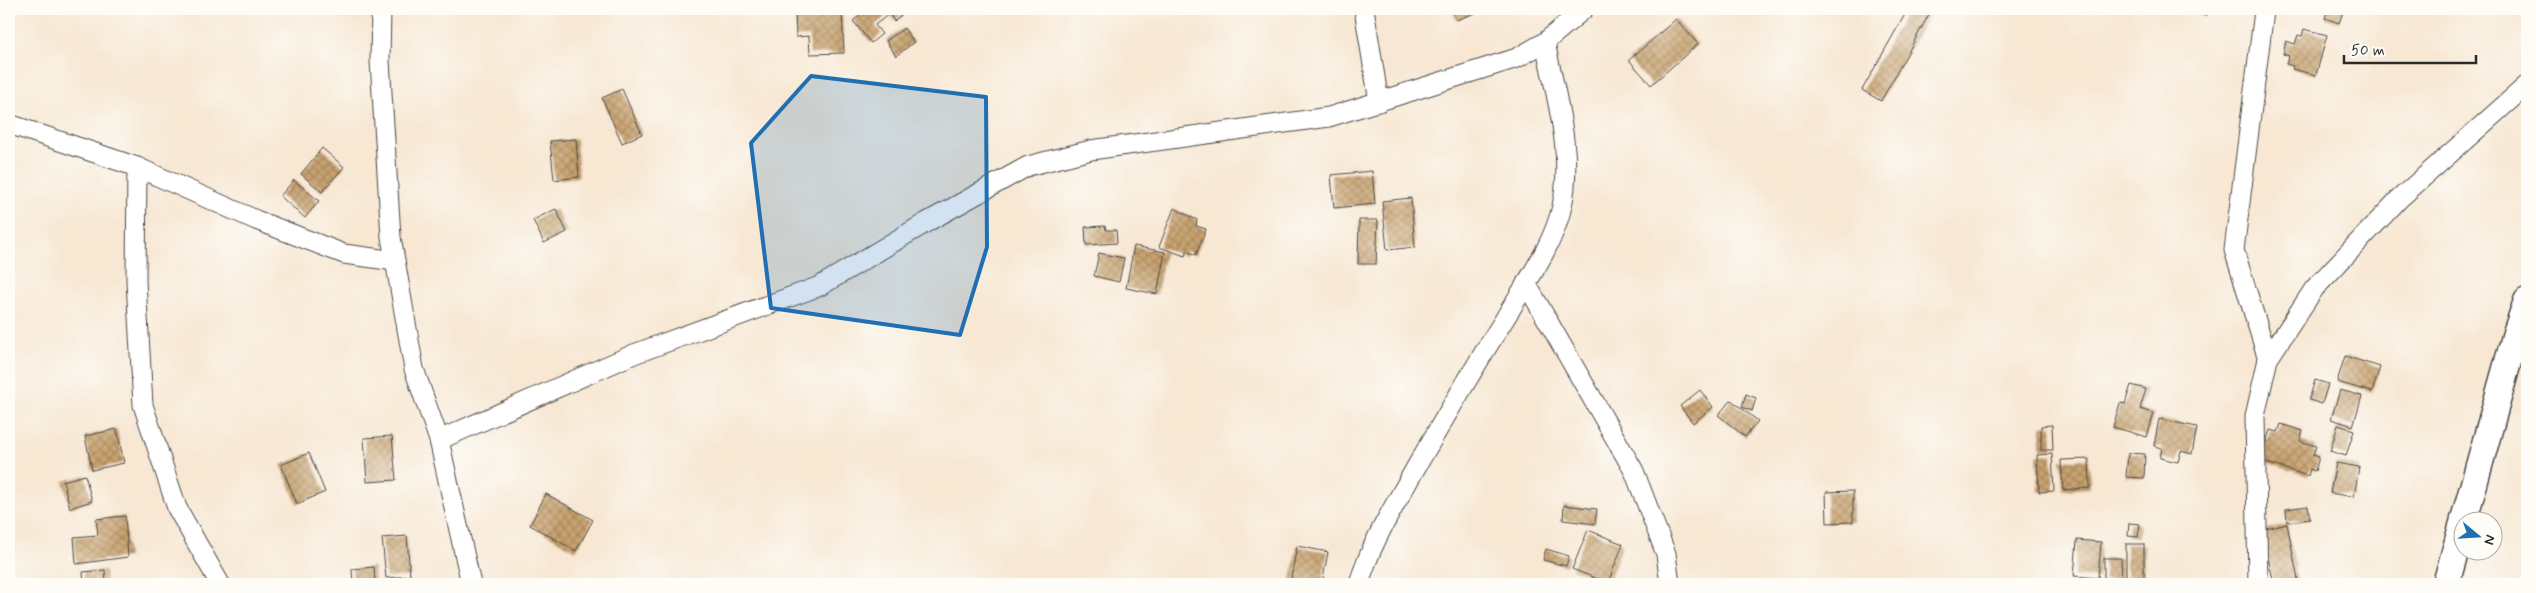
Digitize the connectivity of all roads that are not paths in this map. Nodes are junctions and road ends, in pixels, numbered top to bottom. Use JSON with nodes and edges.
{"nodes":[{"id":1,"x":381,"y":9,"type":"edge"},
{"id":2,"x":1364,"y":9,"type":"edge"},
{"id":3,"x":1584,"y":9,"type":"edge"},
{"id":4,"x":2264,"y":11,"type":"dead end"},
{"id":5,"x":1546,"y":42,"type":"junction"},
{"id":6,"x":2527,"y":85,"type":"edge"},
{"id":7,"x":1379,"y":102,"type":"junction"},
{"id":8,"x":9,"y":124,"type":"edge"},
{"id":9,"x":137,"y":167,"type":"junction"},
{"id":10,"x":395,"y":261,"type":"junction"},
{"id":11,"x":1526,"y":283,"type":"junction"},
{"id":12,"x":2527,"y":301,"type":"edge"},
{"id":13,"x":2268,"y":359,"type":"junction"},
{"id":14,"x":439,"y":440,"type":"junction"},
{"id":15,"x":220,"y":584,"type":"edge"},
{"id":16,"x":471,"y":584,"type":"edge"},
{"id":17,"x":1359,"y":584,"type":"edge"},
{"id":18,"x":1670,"y":584,"type":"edge"},
{"id":19,"x":2258,"y":584,"type":"edge"},
{"id":20,"x":2446,"y":584,"type":"edge"}],
"edges":[{"from":1,"to":10,"type":"street"},
{"from":2,"to":7,"type":"street"},
{"from":3,"to":5,"type":"street"},
{"from":4,"to":13,"type":"street"},
{"from":5,"to":7,"type":"street"},
{"from":5,"to":11,"type":"street"},
{"from":6,"to":13,"type":"street"},
{"from":7,"to":14,"type":"street"},
{"from":8,"to":9,"type":"street"},
{"from":9,"to":10,"type":"street"},
{"from":9,"to":15,"type":"street"},
{"from":10,"to":14,"type":"street"},
{"from":11,"to":17,"type":"street"},
{"from":11,"to":18,"type":"street"},
{"from":12,"to":20,"type":"street"},
{"from":13,"to":19,"type":"street"},
{"from":14,"to":16,"type":"street"}]}
